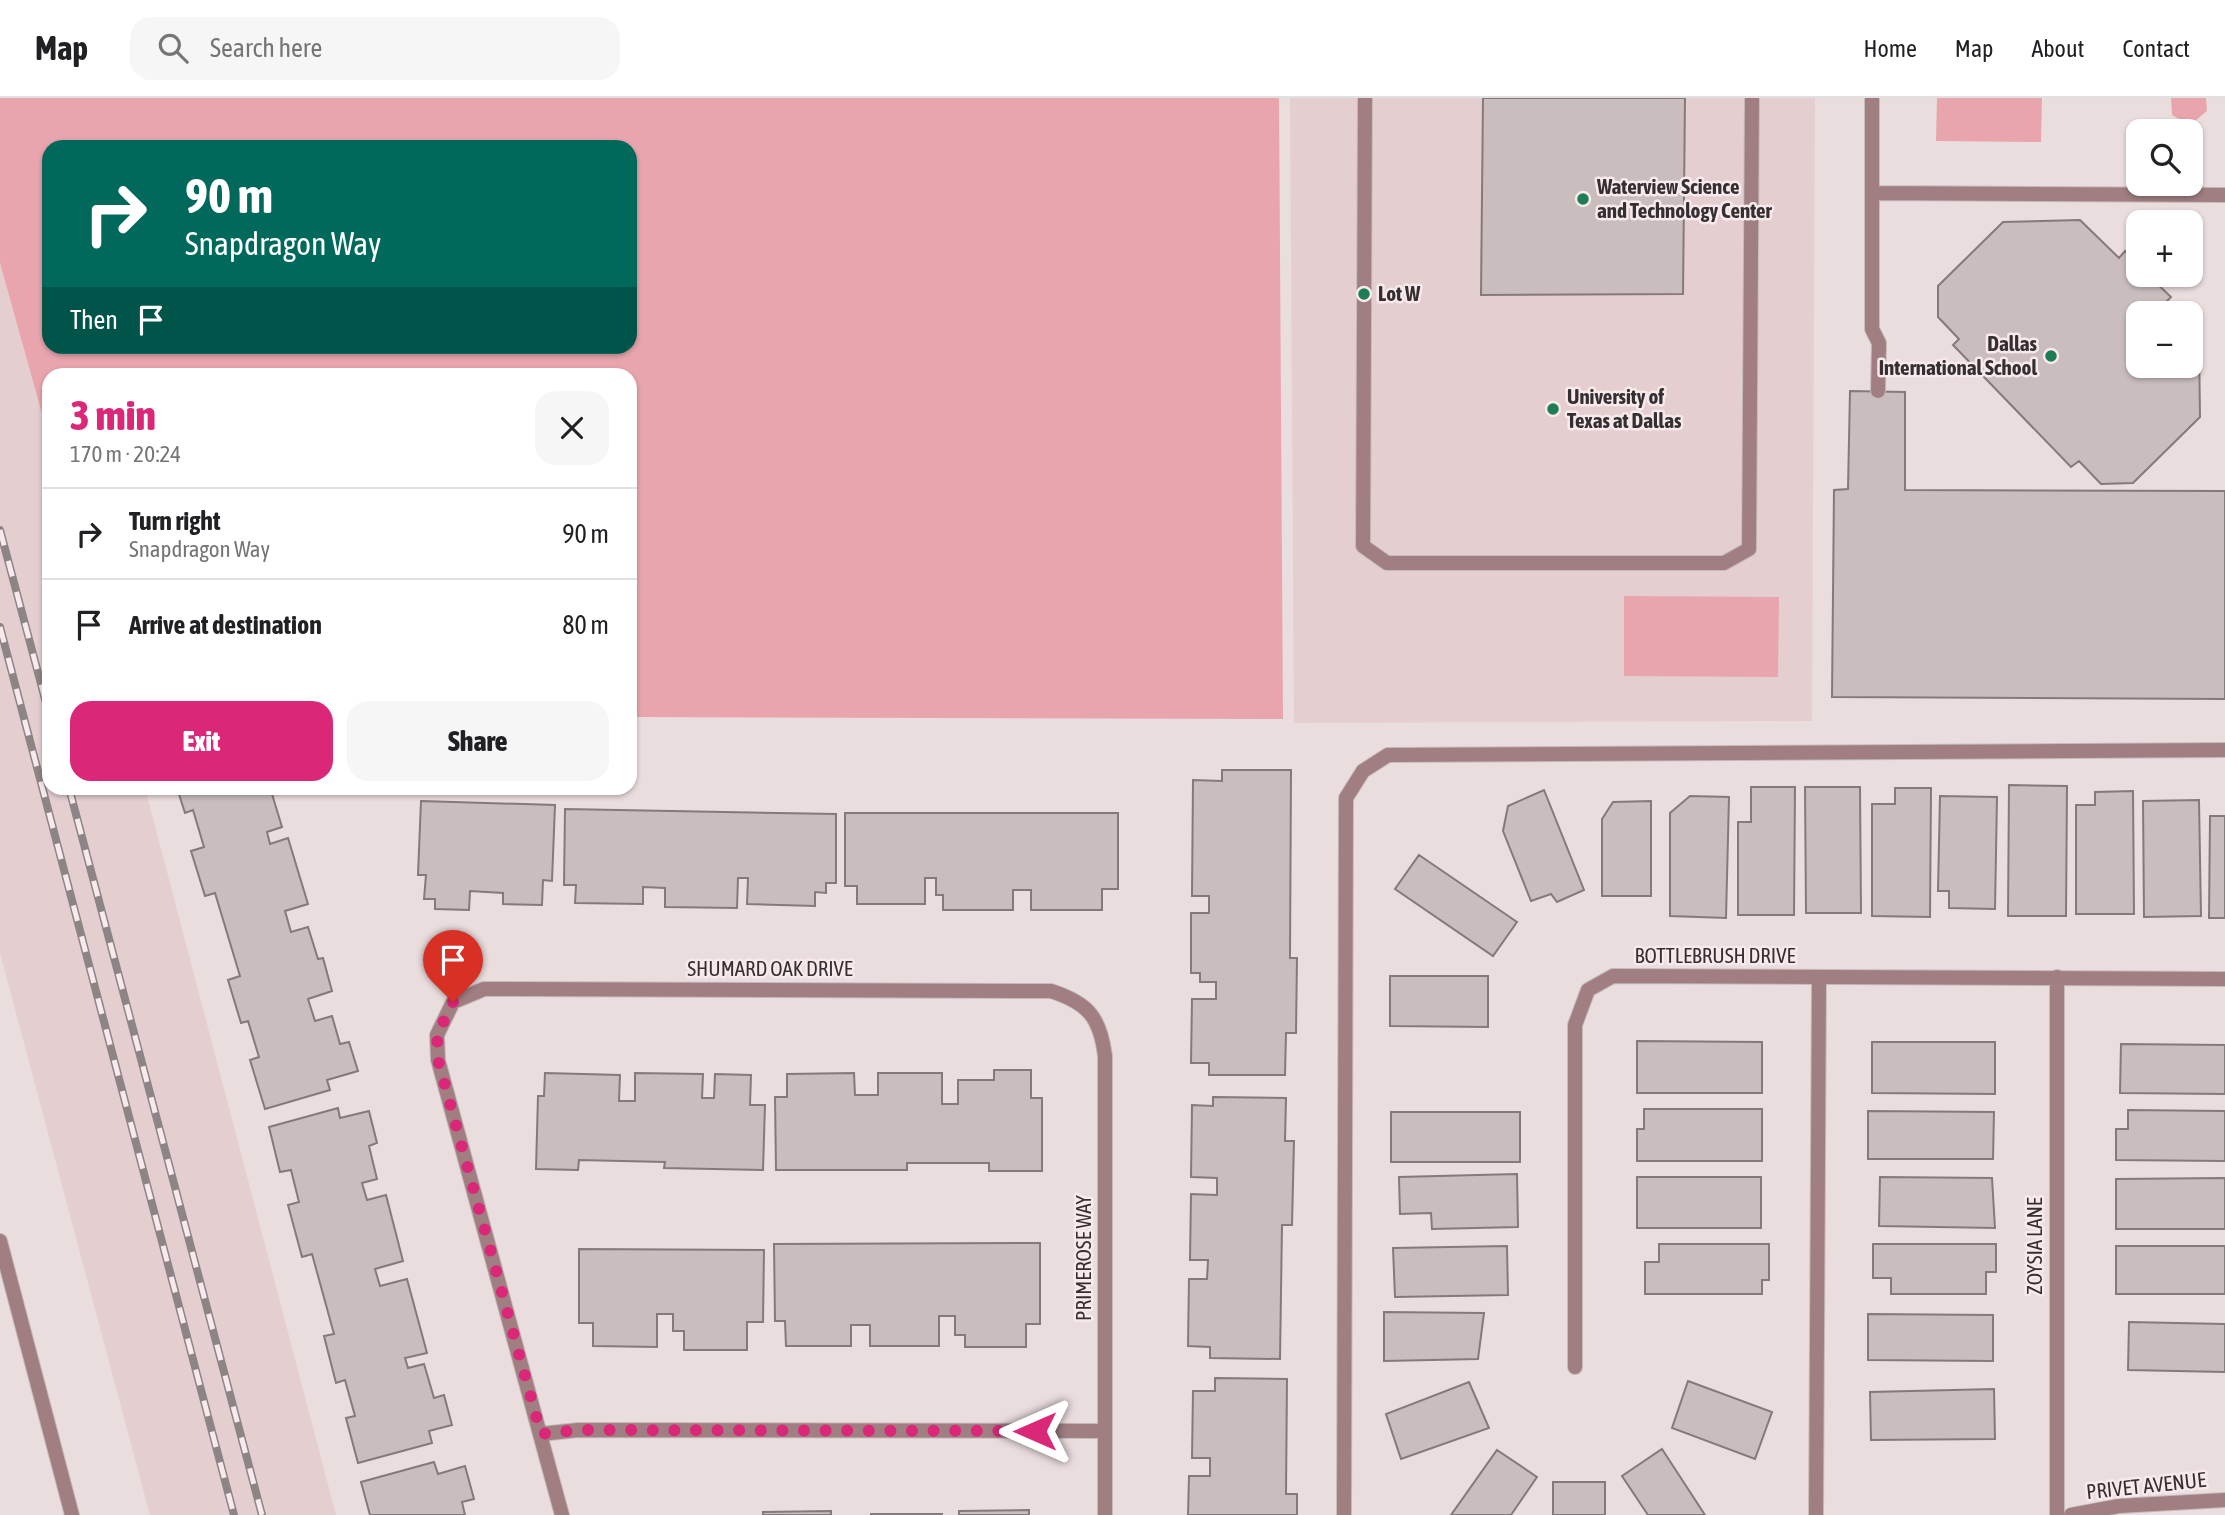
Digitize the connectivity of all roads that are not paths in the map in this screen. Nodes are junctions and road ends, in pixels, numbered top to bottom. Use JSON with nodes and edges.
{"nodes":[{"id":1,"x":1365,"y":98,"type":"edge"},
{"id":2,"x":1752,"y":98,"type":"edge"},
{"id":3,"x":1872,"y":98,"type":"edge"},
{"id":4,"x":1872,"y":193,"type":"junction"},
{"id":5,"x":2225,"y":195,"type":"edge"},
{"id":6,"x":1878,"y":391,"type":"dead end"},
{"id":7,"x":2225,"y":750,"type":"edge"},
{"id":8,"x":2057,"y":977,"type":"junction"},
{"id":9,"x":1819,"y":978,"type":"junction"},
{"id":10,"x":2225,"y":979,"type":"edge"},
{"id":11,"x":1086,"y":1007,"type":"joint"},
{"id":12,"x":0,"y":1241,"type":"edge"},
{"id":13,"x":6,"y":1288,"type":"edge"},
{"id":14,"x":1576,"y":1367,"type":"dead end"},
{"id":15,"x":1105,"y":1431,"type":"junction"},
{"id":16,"x":541,"y":1434,"type":"junction"},
{"id":17,"x":2225,"y":1500,"type":"edge"},
{"id":18,"x":72,"y":1515,"type":"edge"},
{"id":19,"x":562,"y":1515,"type":"edge"},
{"id":20,"x":1105,"y":1515,"type":"edge"},
{"id":21,"x":1344,"y":1515,"type":"edge"},
{"id":22,"x":1816,"y":1515,"type":"edge"},
{"id":23,"x":2057,"y":1515,"type":"edge"},
{"id":24,"x":2071,"y":1515,"type":"edge"}],
"edges":[{"from":1,"to":2,"type":"street"},
{"from":3,"to":4,"type":"street"},
{"from":4,"to":5,"type":"street"},
{"from":4,"to":6,"type":"street"},
{"from":7,"to":21,"type":"street"},
{"from":8,"to":9,"type":"street","name":"BOTTLEBRUSH DRIVE"},
{"from":8,"to":10,"type":"street","name":"BOTTLEBRUSH DRIVE"},
{"from":8,"to":23,"type":"street","name":"ZOYSIA LANE"},
{"from":9,"to":14,"type":"street","name":"BOTTLEBRUSH DRIVE"},
{"from":9,"to":22,"type":"street"},
{"from":11,"to":15,"type":"street","name":"PRIMEROSE WAY"},
{"from":11,"to":16,"type":"street","name":"SHUMARD OAK DRIVE"},
{"from":12,"to":13,"type":"street"},
{"from":13,"to":18,"type":"street"},
{"from":15,"to":16,"type":"street"},
{"from":15,"to":20,"type":"street","name":"PRIMEROSE WAY"},
{"from":16,"to":19,"type":"street"},
{"from":17,"to":24,"type":"street","name":"PRIVET AVENUE"}]}
